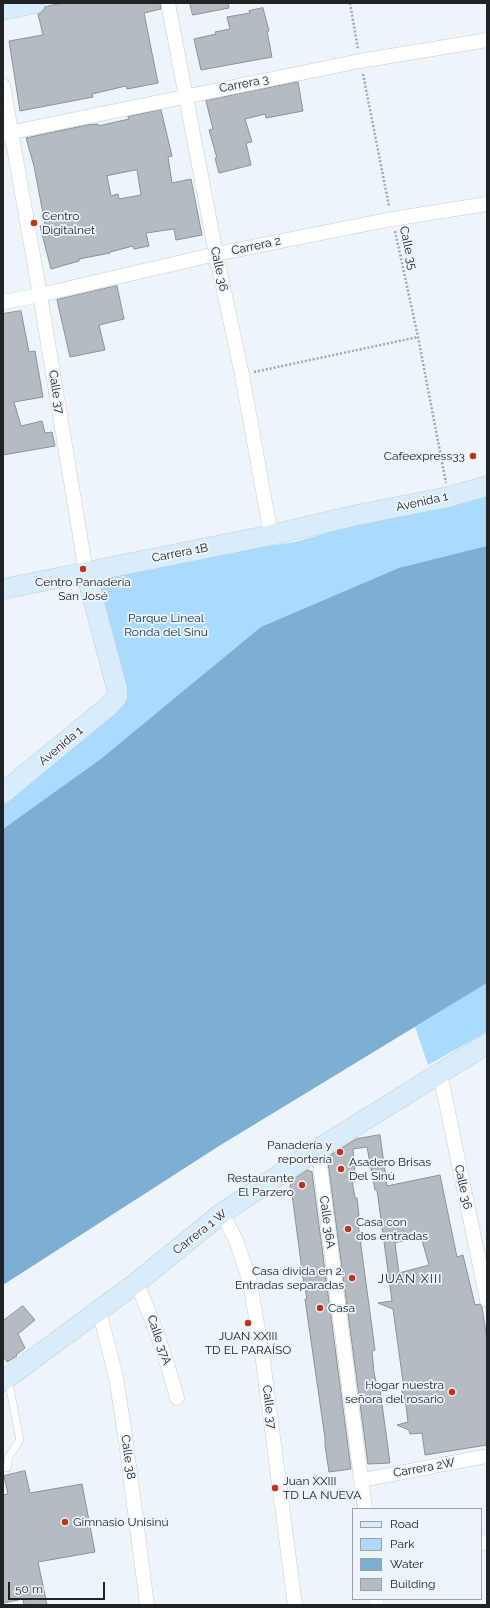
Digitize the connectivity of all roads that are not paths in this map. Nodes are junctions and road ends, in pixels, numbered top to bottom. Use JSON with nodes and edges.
{"nodes":[{"id":1,"x":35,"y":3,"type":"edge"},
{"id":2,"x":168,"y":3,"type":"edge"},
{"id":3,"x":3,"y":10,"type":"edge"},
{"id":4,"x":487,"y":40,"type":"edge"},
{"id":5,"x":3,"y":86,"type":"edge"},
{"id":6,"x":186,"y":96,"type":"junction"},
{"id":7,"x":8,"y":133,"type":"edge"},
{"id":8,"x":487,"y":204,"type":"edge"},
{"id":9,"x":216,"y":254,"type":"junction"},
{"id":10,"x":40,"y":295,"type":"junction"},
{"id":11,"x":3,"y":302,"type":"edge"},
{"id":12,"x":487,"y":486,"type":"edge"},
{"id":13,"x":357,"y":515,"type":"joint"},
{"id":14,"x":271,"y":536,"type":"junction"},
{"id":15,"x":86,"y":572,"type":"junction"},
{"id":16,"x":3,"y":589,"type":"edge"},
{"id":17,"x":117,"y":696,"type":"joint"},
{"id":18,"x":3,"y":794,"type":"edge"},
{"id":19,"x":487,"y":1044,"type":"edge"},
{"id":20,"x":440,"y":1073,"type":"junction"},
{"id":21,"x":318,"y":1149,"type":"junction"},
{"id":22,"x":222,"y":1213,"type":"junction"},
{"id":23,"x":485,"y":1282,"type":"edge"},
{"id":24,"x":136,"y":1283,"type":"junction"},
{"id":25,"x":487,"y":1300,"type":"edge"},
{"id":26,"x":99,"y":1310,"type":"junction"},
{"id":27,"x":5,"y":1380,"type":"edge"},
{"id":28,"x":177,"y":1398,"type":"dead end"},
{"id":29,"x":487,"y":1456,"type":"edge"},
{"id":30,"x":7,"y":1468,"type":"dead end"},
{"id":31,"x":362,"y":1480,"type":"junction"},
{"id":32,"x":365,"y":1508,"type":"edge"},
{"id":33,"x":148,"y":1605,"type":"edge"},
{"id":34,"x":295,"y":1605,"type":"edge"}],
"edges":[{"from":1,"to":3,"type":"street"},
{"from":2,"to":6,"type":"street","name":"Calle 36"},
{"from":4,"to":6,"type":"street","name":"Carrera 3"},
{"from":5,"to":7,"type":"street","name":"Calle 37"},
{"from":6,"to":7,"type":"street","name":"Carrera 3"},
{"from":6,"to":9,"type":"street","name":"Calle 36"},
{"from":7,"to":10,"type":"street","name":"Calle 37"},
{"from":8,"to":9,"type":"street","name":"Carrera 2"},
{"from":9,"to":10,"type":"street","name":"Carrera 2"},
{"from":9,"to":14,"type":"street","name":"Calle 36"},
{"from":10,"to":11,"type":"street","name":"Carrera 2"},
{"from":10,"to":15,"type":"street","name":"Calle 37"},
{"from":12,"to":13,"type":"street","name":"Avenida 1"},
{"from":13,"to":14,"type":"street","name":"Carrera 1B"},
{"from":14,"to":15,"type":"street","name":"Carrera 1B"},
{"from":15,"to":16,"type":"street","name":"Carrera 1B"},
{"from":15,"to":17,"type":"street","name":"Calle 37"},
{"from":17,"to":18,"type":"street","name":"Avenida 1"},
{"from":19,"to":20,"type":"street","name":"Carrera 1 W"},
{"from":20,"to":21,"type":"street","name":"Carrera 1 W"},
{"from":20,"to":23,"type":"street","name":"Calle 36"},
{"from":21,"to":22,"type":"street","name":"Carrera 1 W"},
{"from":21,"to":31,"type":"street","name":"Calle 36A"},
{"from":22,"to":24,"type":"street","name":"Carrera 1 W"},
{"from":22,"to":34,"type":"street","name":"Calle 37"},
{"from":23,"to":25,"type":"street","name":"Calle 36"},
{"from":24,"to":26,"type":"street","name":"Carrera 1 W"},
{"from":24,"to":28,"type":"street","name":"Calle 37A"},
{"from":26,"to":27,"type":"street","name":"Carrera 1 W"},
{"from":26,"to":33,"type":"street","name":"Calle 38"},
{"from":27,"to":30,"type":"lane"},
{"from":29,"to":31,"type":"street","name":"Carrera 2W"},
{"from":31,"to":32,"type":"street","name":"Calle 36A"}]}
